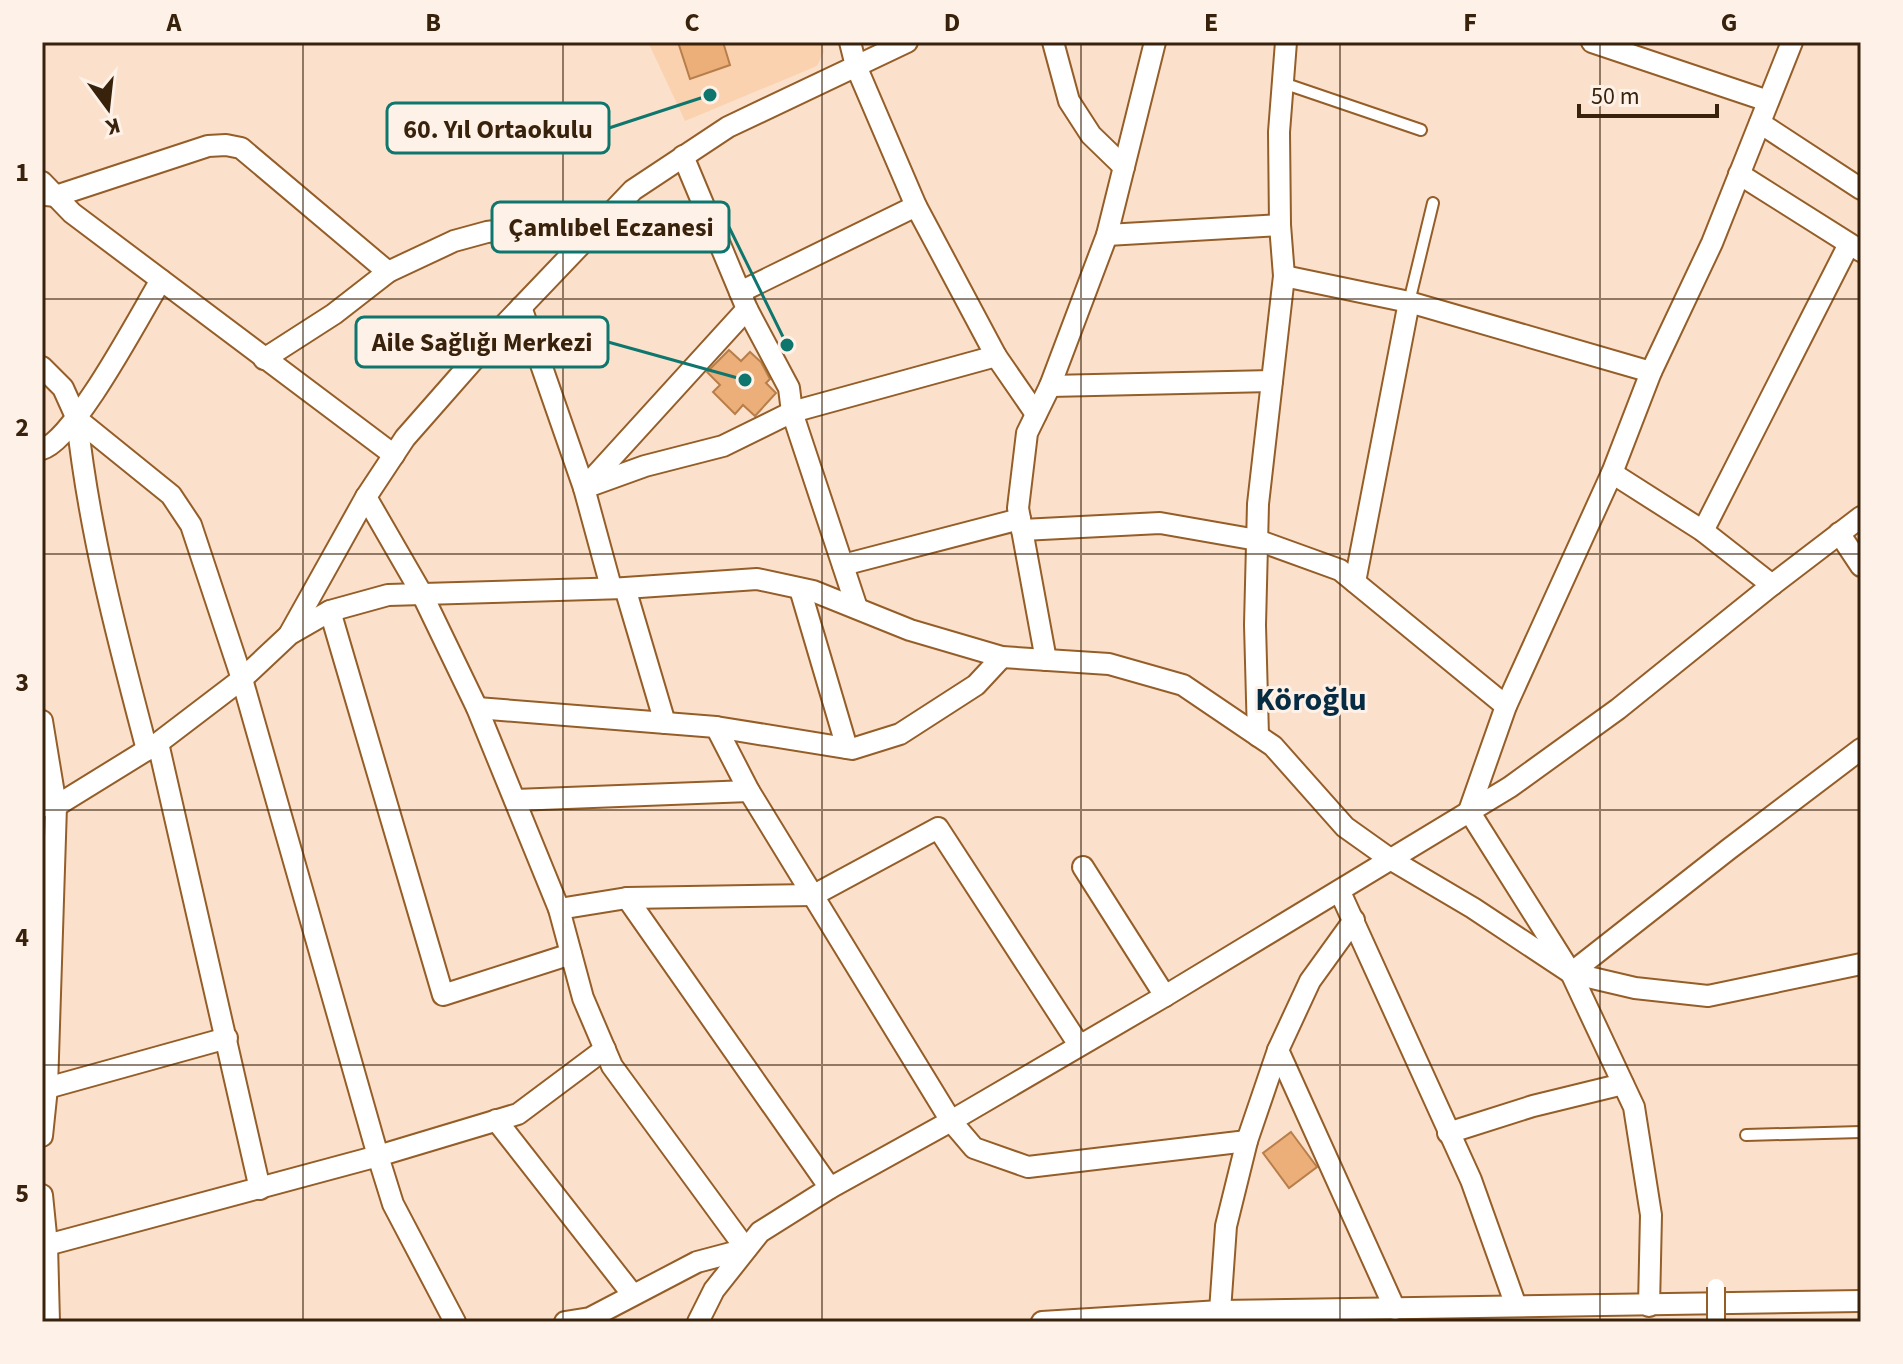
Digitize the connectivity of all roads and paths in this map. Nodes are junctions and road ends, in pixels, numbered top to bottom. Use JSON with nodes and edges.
{"nodes":[{"id":1,"x":850,"y":42,"type":"edge"},
{"id":2,"x":907,"y":42,"type":"edge"},
{"id":3,"x":1053,"y":42,"type":"edge"},
{"id":4,"x":1155,"y":42,"type":"edge"},
{"id":5,"x":1286,"y":42,"type":"edge"},
{"id":6,"x":1592,"y":42,"type":"edge"},
{"id":7,"x":1792,"y":42,"type":"edge"},
{"id":8,"x":856,"y":66,"type":"junction"},
{"id":9,"x":1283,"y":83,"type":"junction"},
{"id":10,"x":1768,"y":101,"type":"junction"},
{"id":11,"x":1760,"y":123,"type":"junction"},
{"id":12,"x":1421,"y":130,"type":"dead end"},
{"id":13,"x":683,"y":156,"type":"junction"},
{"id":14,"x":1124,"y":167,"type":"junction"},
{"id":15,"x":1739,"y":174,"type":"junction"},
{"id":16,"x":1861,"y":189,"type":"edge"},
{"id":17,"x":47,"y":191,"type":"edge"},
{"id":18,"x":1433,"y":203,"type":"dead end"},
{"id":19,"x":916,"y":206,"type":"junction"},
{"id":20,"x":1280,"y":225,"type":"junction"},
{"id":21,"x":1107,"y":235,"type":"junction"},
{"id":22,"x":578,"y":247,"type":"junction"},
{"id":23,"x":1855,"y":248,"type":"edge"},
{"id":24,"x":388,"y":272,"type":"junction"},
{"id":25,"x":1284,"y":276,"type":"junction"},
{"id":26,"x":161,"y":280,"type":"junction"},
{"id":27,"x":744,"y":300,"type":"junction"},
{"id":28,"x":1409,"y":302,"type":"junction"},
{"id":29,"x":521,"y":307,"type":"junction"},
{"id":30,"x":996,"y":356,"type":"junction"},
{"id":31,"x":264,"y":359,"type":"junction"},
{"id":32,"x":42,"y":367,"type":"edge"},
{"id":33,"x":1651,"y":372,"type":"junction"},
{"id":34,"x":1272,"y":381,"type":"junction"},
{"id":35,"x":1050,"y":386,"type":"junction"},
{"id":36,"x":792,"y":412,"type":"junction"},
{"id":37,"x":1036,"y":414,"type":"junction"},
{"id":38,"x":77,"y":419,"type":"junction"},
{"id":39,"x":42,"y":449,"type":"edge"},
{"id":40,"x":394,"y":455,"type":"junction"},
{"id":41,"x":1612,"y":473,"type":"junction"},
{"id":42,"x":584,"y":488,"type":"junction"},
{"id":43,"x":366,"y":497,"type":"junction"},
{"id":44,"x":1861,"y":517,"type":"edge"},
{"id":45,"x":1021,"y":525,"type":"junction"},
{"id":46,"x":1703,"y":531,"type":"junction"},
{"id":47,"x":1839,"y":533,"type":"junction"},
{"id":48,"x":1257,"y":540,"type":"junction"},
{"id":49,"x":843,"y":565,"type":"junction"},
{"id":50,"x":1861,"y":566,"type":"edge"},
{"id":51,"x":1355,"y":582,"type":"junction"},
{"id":52,"x":1772,"y":585,"type":"junction"},
{"id":53,"x":618,"y":587,"type":"junction"},
{"id":54,"x":800,"y":589,"type":"junction"},
{"id":55,"x":422,"y":594,"type":"junction"},
{"id":56,"x":857,"y":608,"type":"junction"},
{"id":57,"x":330,"y":611,"type":"junction"},
{"id":58,"x":290,"y":634,"type":"junction"},
{"id":59,"x":1002,"y":657,"type":"junction"},
{"id":60,"x":1046,"y":660,"type":"junction"},
{"id":61,"x":242,"y":679,"type":"junction"},
{"id":62,"x":1506,"y":706,"type":"junction"},
{"id":63,"x":477,"y":708,"type":"junction"},
{"id":64,"x":42,"y":721,"type":"edge"},
{"id":65,"x":665,"y":723,"type":"junction"},
{"id":66,"x":716,"y":727,"type":"junction"},
{"id":67,"x":1258,"y":736,"type":"junction"},
{"id":68,"x":153,"y":746,"type":"junction"},
{"id":69,"x":847,"y":748,"type":"junction"},
{"id":70,"x":1861,"y":749,"type":"edge"},
{"id":71,"x":749,"y":791,"type":"junction"},
{"id":72,"x":515,"y":800,"type":"junction"},
{"id":73,"x":49,"y":806,"type":"edge"},
{"id":74,"x":1469,"y":811,"type":"junction"},
{"id":75,"x":1390,"y":859,"type":"junction"},
{"id":76,"x":1083,"y":867,"type":"dead end"},
{"id":77,"x":1340,"y":892,"type":"junction"},
{"id":78,"x":814,"y":895,"type":"junction"},
{"id":79,"x":627,"y":898,"type":"junction"},
{"id":80,"x":559,"y":909,"type":"junction"},
{"id":81,"x":1354,"y":920,"type":"junction"},
{"id":82,"x":571,"y":954,"type":"junction"},
{"id":83,"x":1861,"y":964,"type":"edge"},
{"id":84,"x":1571,"y":973,"type":"junction"},
{"id":85,"x":1165,"y":996,"type":"junction"},
{"id":86,"x":227,"y":1038,"type":"junction"},
{"id":87,"x":1079,"y":1045,"type":"junction"},
{"id":88,"x":605,"y":1049,"type":"junction"},
{"id":89,"x":1278,"y":1050,"type":"junction"},
{"id":90,"x":1623,"y":1084,"type":"junction"},
{"id":91,"x":47,"y":1088,"type":"junction"},
{"id":92,"x":496,"y":1120,"type":"junction"},
{"id":93,"x":951,"y":1121,"type":"junction"},
{"id":94,"x":1861,"y":1132,"type":"edge"},
{"id":95,"x":1448,"y":1133,"type":"junction"},
{"id":96,"x":1746,"y":1135,"type":"dead end"},
{"id":97,"x":42,"y":1136,"type":"edge"},
{"id":98,"x":1247,"y":1141,"type":"junction"},
{"id":99,"x":378,"y":1156,"type":"junction"},
{"id":100,"x":830,"y":1188,"type":"junction"},
{"id":101,"x":260,"y":1189,"type":"junction"},
{"id":102,"x":42,"y":1195,"type":"edge"},
{"id":103,"x":47,"y":1245,"type":"junction"},
{"id":104,"x":746,"y":1249,"type":"junction"},
{"id":105,"x":1716,"y":1287,"type":"dead end"},
{"id":106,"x":633,"y":1295,"type":"junction"},
{"id":107,"x":1861,"y":1301,"type":"edge"},
{"id":108,"x":1516,"y":1306,"type":"junction"},
{"id":109,"x":1649,"y":1306,"type":"junction"},
{"id":110,"x":1395,"y":1309,"type":"junction"},
{"id":111,"x":1220,"y":1311,"type":"junction"},
{"id":112,"x":49,"y":1322,"type":"edge"},
{"id":113,"x":455,"y":1322,"type":"edge"},
{"id":114,"x":565,"y":1322,"type":"edge"},
{"id":115,"x":698,"y":1322,"type":"edge"},
{"id":116,"x":1042,"y":1322,"type":"edge"},
{"id":117,"x":1716,"y":1322,"type":"edge"}],
"edges":[{"from":1,"to":8,"type":"street"},
{"from":2,"to":8,"type":"street"},
{"from":3,"to":14,"type":"street"},
{"from":4,"to":14,"type":"street"},
{"from":5,"to":9,"type":"street"},
{"from":6,"to":10,"type":"street"},
{"from":7,"to":10,"type":"street"},
{"from":8,"to":13,"type":"street"},
{"from":8,"to":19,"type":"street"},
{"from":9,"to":12,"type":"lane"},
{"from":9,"to":20,"type":"street"},
{"from":10,"to":11,"type":"street"},
{"from":11,"to":15,"type":"street"},
{"from":11,"to":16,"type":"street"},
{"from":13,"to":22,"type":"street"},
{"from":13,"to":27,"type":"street"},
{"from":14,"to":21,"type":"street"},
{"from":15,"to":23,"type":"street"},
{"from":15,"to":33,"type":"street"},
{"from":17,"to":24,"type":"street"},
{"from":17,"to":26,"type":"street"},
{"from":18,"to":28,"type":"lane"},
{"from":19,"to":27,"type":"street"},
{"from":19,"to":30,"type":"street"},
{"from":20,"to":21,"type":"street"},
{"from":20,"to":25,"type":"street"},
{"from":21,"to":35,"type":"street"},
{"from":22,"to":24,"type":"street"},
{"from":22,"to":29,"type":"street"},
{"from":23,"to":46,"type":"street"},
{"from":24,"to":31,"type":"street"},
{"from":25,"to":28,"type":"street"},
{"from":25,"to":34,"type":"street"},
{"from":26,"to":31,"type":"street"},
{"from":26,"to":38,"type":"street"},
{"from":27,"to":36,"type":"street"},
{"from":27,"to":42,"type":"street"},
{"from":28,"to":33,"type":"street"},
{"from":28,"to":51,"type":"street"},
{"from":29,"to":40,"type":"street"},
{"from":29,"to":42,"type":"street"},
{"from":30,"to":36,"type":"street"},
{"from":30,"to":37,"type":"street"},
{"from":31,"to":40,"type":"street"},
{"from":32,"to":38,"type":"street"},
{"from":33,"to":41,"type":"street"},
{"from":34,"to":35,"type":"street"},
{"from":34,"to":48,"type":"street"},
{"from":35,"to":37,"type":"street"},
{"from":36,"to":42,"type":"street"},
{"from":36,"to":49,"type":"street"},
{"from":37,"to":45,"type":"street"},
{"from":38,"to":39,"type":"street"},
{"from":38,"to":61,"type":"street"},
{"from":38,"to":68,"type":"street"},
{"from":40,"to":43,"type":"street"},
{"from":41,"to":46,"type":"street"},
{"from":41,"to":62,"type":"street"},
{"from":42,"to":53,"type":"street"},
{"from":43,"to":55,"type":"street"},
{"from":43,"to":58,"type":"street"},
{"from":44,"to":47,"type":"street"},
{"from":45,"to":48,"type":"street"},
{"from":45,"to":49,"type":"street"},
{"from":45,"to":60,"type":"street"},
{"from":46,"to":52,"type":"street"},
{"from":47,"to":50,"type":"street"},
{"from":47,"to":52,"type":"street"},
{"from":48,"to":51,"type":"street"},
{"from":48,"to":67,"type":"street"},
{"from":49,"to":56,"type":"street"},
{"from":51,"to":62,"type":"street"},
{"from":52,"to":74,"type":"street"},
{"from":53,"to":54,"type":"street"},
{"from":53,"to":55,"type":"street"},
{"from":53,"to":65,"type":"street"},
{"from":54,"to":56,"type":"street"},
{"from":54,"to":69,"type":"street"},
{"from":55,"to":57,"type":"street"},
{"from":55,"to":63,"type":"street"},
{"from":56,"to":59,"type":"street"},
{"from":57,"to":58,"type":"street"},
{"from":57,"to":82,"type":"street"},
{"from":58,"to":61,"type":"street"},
{"from":59,"to":60,"type":"street"},
{"from":59,"to":69,"type":"street"},
{"from":60,"to":67,"type":"street"},
{"from":61,"to":68,"type":"street"},
{"from":61,"to":99,"type":"street"},
{"from":62,"to":74,"type":"street"},
{"from":63,"to":65,"type":"street"},
{"from":63,"to":72,"type":"street"},
{"from":64,"to":73,"type":"street"},
{"from":65,"to":66,"type":"street"},
{"from":66,"to":69,"type":"street"},
{"from":66,"to":71,"type":"street"},
{"from":67,"to":75,"type":"street"},
{"from":68,"to":73,"type":"street"},
{"from":68,"to":86,"type":"street"},
{"from":70,"to":84,"type":"street"},
{"from":71,"to":72,"type":"street"},
{"from":71,"to":78,"type":"street"},
{"from":72,"to":80,"type":"street"},
{"from":73,"to":91,"type":"street"},
{"from":74,"to":75,"type":"street"},
{"from":74,"to":84,"type":"street"},
{"from":75,"to":77,"type":"street"},
{"from":75,"to":84,"type":"street"},
{"from":76,"to":85,"type":"street"},
{"from":77,"to":81,"type":"street"},
{"from":77,"to":85,"type":"street"},
{"from":78,"to":79,"type":"street"},
{"from":78,"to":87,"type":"street"},
{"from":78,"to":93,"type":"street"},
{"from":79,"to":80,"type":"street"},
{"from":79,"to":100,"type":"street"},
{"from":80,"to":82,"type":"street"},
{"from":81,"to":89,"type":"street"},
{"from":81,"to":95,"type":"street"},
{"from":82,"to":88,"type":"street"},
{"from":83,"to":84,"type":"street"},
{"from":84,"to":90,"type":"street"},
{"from":85,"to":87,"type":"street"},
{"from":86,"to":91,"type":"street"},
{"from":86,"to":101,"type":"street"},
{"from":87,"to":93,"type":"street"},
{"from":88,"to":92,"type":"street"},
{"from":88,"to":104,"type":"street"},
{"from":89,"to":98,"type":"street"},
{"from":89,"to":110,"type":"street"},
{"from":90,"to":95,"type":"street"},
{"from":90,"to":109,"type":"street"},
{"from":91,"to":97,"type":"street"},
{"from":92,"to":99,"type":"street"},
{"from":92,"to":106,"type":"street"},
{"from":93,"to":98,"type":"street"},
{"from":93,"to":100,"type":"street"},
{"from":94,"to":96,"type":"lane"},
{"from":95,"to":108,"type":"street"},
{"from":98,"to":111,"type":"street"},
{"from":99,"to":101,"type":"street"},
{"from":99,"to":113,"type":"street"},
{"from":100,"to":104,"type":"street"},
{"from":101,"to":103,"type":"street"},
{"from":102,"to":103,"type":"street"},
{"from":103,"to":112,"type":"street"},
{"from":104,"to":106,"type":"street"},
{"from":104,"to":115,"type":"street"},
{"from":105,"to":117,"type":"street","bridge":true},
{"from":106,"to":114,"type":"street"},
{"from":107,"to":109,"type":"street"},
{"from":108,"to":109,"type":"street"},
{"from":108,"to":110,"type":"street"},
{"from":110,"to":111,"type":"street"},
{"from":111,"to":116,"type":"street"}]}
